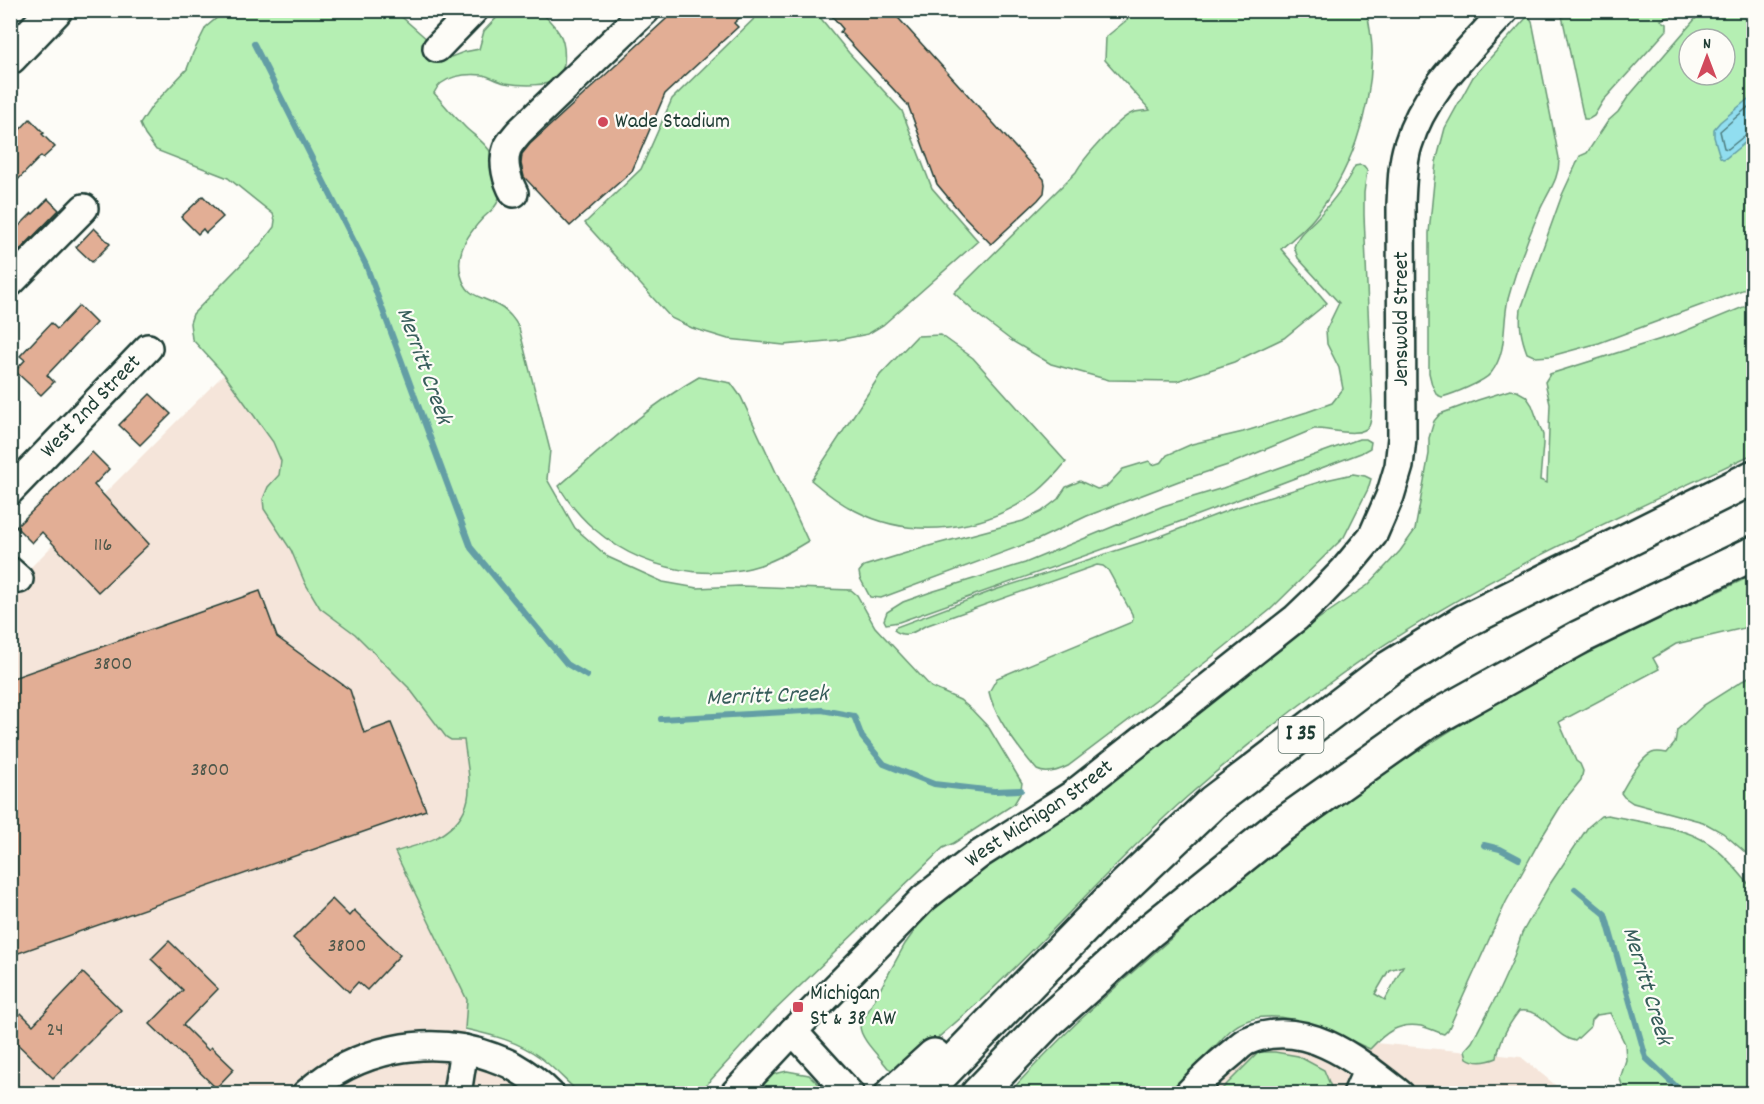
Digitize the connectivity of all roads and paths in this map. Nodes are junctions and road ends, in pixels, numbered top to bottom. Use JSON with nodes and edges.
{"nodes":[{"id":1,"x":55,"y":10,"type":"edge"},
{"id":2,"x":474,"y":10,"type":"edge"},
{"id":3,"x":646,"y":10,"type":"edge"},
{"id":4,"x":1505,"y":10,"type":"edge"},
{"id":5,"x":437,"y":48,"type":"dead end"},
{"id":6,"x":10,"y":57,"type":"edge"},
{"id":7,"x":514,"y":193,"type":"dead end"},
{"id":8,"x":84,"y":208,"type":"dead end"},
{"id":9,"x":10,"y":283,"type":"edge"},
{"id":10,"x":148,"y":348,"type":"dead end"},
{"id":11,"x":1754,"y":477,"type":"edge"},
{"id":12,"x":10,"y":491,"type":"edge"},
{"id":13,"x":1361,"y":551,"type":"joint"},
{"id":14,"x":1754,"y":553,"type":"edge"},
{"id":15,"x":1022,"y":990,"type":"junction"},
{"id":16,"x":793,"y":1031,"type":"junction"},
{"id":17,"x":464,"y":1049,"type":"junction"},
{"id":18,"x":1368,"y":1069,"type":"junction"},
{"id":19,"x":845,"y":1089,"type":"edge"},
{"id":20,"x":306,"y":1094,"type":"edge"},
{"id":21,"x":457,"y":1094,"type":"edge"},
{"id":22,"x":550,"y":1094,"type":"edge"},
{"id":23,"x":734,"y":1094,"type":"edge"},
{"id":24,"x":892,"y":1094,"type":"edge"},
{"id":25,"x":922,"y":1094,"type":"edge"},
{"id":26,"x":978,"y":1094,"type":"edge"},
{"id":27,"x":1188,"y":1094,"type":"edge"},
{"id":28,"x":1357,"y":1094,"type":"edge"},
{"id":29,"x":1400,"y":1094,"type":"edge"}],
"edges":[{"from":1,"to":6,"type":"main road"},
{"from":2,"to":5,"type":"street"},
{"from":3,"to":7,"type":"street"},
{"from":4,"to":13,"type":"street","name":"Jenswold Street"},
{"from":8,"to":9,"type":"street"},
{"from":10,"to":12,"type":"street","name":"West 2nd Street"},
{"from":11,"to":15,"type":"main road","number":"I 35"},
{"from":13,"to":16,"type":"street","name":"West Michigan Street"},
{"from":14,"to":26,"type":"main road"},
{"from":15,"to":24,"type":"main road"},
{"from":15,"to":25,"type":"main road","number":"I 35"},
{"from":16,"to":19,"type":"street"},
{"from":16,"to":23,"type":"street","name":"West Michigan Street"},
{"from":17,"to":20,"type":"street"},
{"from":17,"to":21,"type":"street"},
{"from":17,"to":22,"type":"street"},
{"from":18,"to":27,"type":"street"},
{"from":18,"to":28,"type":"street"},
{"from":18,"to":29,"type":"street"}]}
